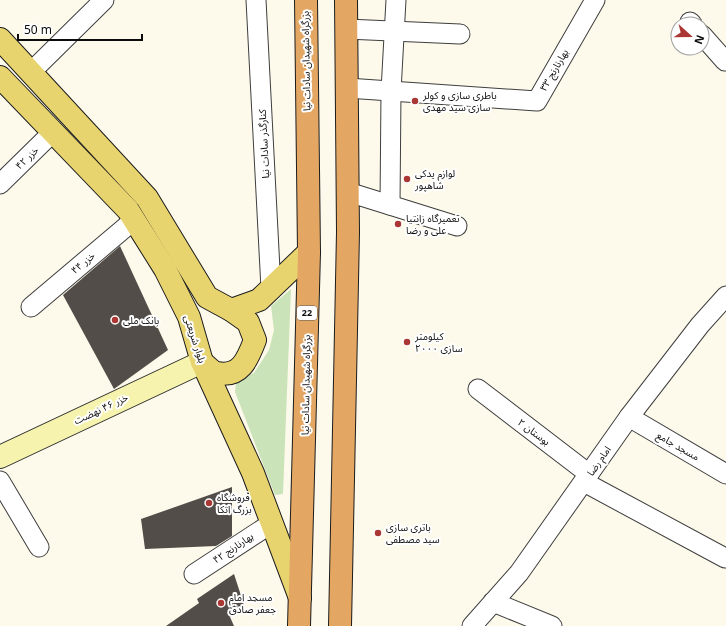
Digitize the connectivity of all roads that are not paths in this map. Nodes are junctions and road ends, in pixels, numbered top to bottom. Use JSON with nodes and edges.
{"nodes":[{"id":1,"x":104,"y":0,"type":"edge"},
{"id":2,"x":256,"y":0,"type":"edge"},
{"id":3,"x":306,"y":0,"type":"edge"},
{"id":4,"x":346,"y":0,"type":"edge"},
{"id":5,"x":396,"y":0,"type":"edge"},
{"id":6,"x":595,"y":0,"type":"edge"},
{"id":7,"x":346,"y":29,"type":"junction"},
{"id":8,"x":396,"y":32,"type":"junction"},
{"id":9,"x":460,"y":34,"type":"dead end"},
{"id":10,"x":0,"y":39,"type":"edge"},
{"id":11,"x":710,"y":43,"type":"edge"},
{"id":12,"x":726,"y":60,"type":"edge"},
{"id":13,"x":31,"y":72,"type":"junction"},
{"id":14,"x":0,"y":77,"type":"edge"},
{"id":15,"x":347,"y":88,"type":"junction"},
{"id":16,"x":391,"y":91,"type":"junction"},
{"id":17,"x":53,"y":132,"type":"junction"},
{"id":18,"x":0,"y":184,"type":"edge"},
{"id":19,"x":348,"y":192,"type":"junction"},
{"id":20,"x":390,"y":205,"type":"junction"},
{"id":21,"x":134,"y":220,"type":"junction"},
{"id":22,"x":457,"y":226,"type":"dead end"},
{"id":23,"x":309,"y":252,"type":"junction"},
{"id":24,"x":271,"y":289,"type":"junction"},
{"id":25,"x":726,"y":296,"type":"edge"},
{"id":26,"x":31,"y":307,"type":"dead end"},
{"id":27,"x":232,"y":310,"type":"junction"},
{"id":28,"x":202,"y":362,"type":"junction"},
{"id":29,"x":478,"y":389,"type":"dead end"},
{"id":30,"x":629,"y":417,"type":"junction"},
{"id":31,"x":0,"y":457,"type":"edge"},
{"id":32,"x":726,"y":474,"type":"edge"},
{"id":33,"x":586,"y":478,"type":"junction"},
{"id":34,"x":0,"y":481,"type":"edge"},
{"id":35,"x":272,"y":523,"type":"junction"},
{"id":36,"x":39,"y":546,"type":"dead end"},
{"id":37,"x":725,"y":558,"type":"edge"},
{"id":38,"x":194,"y":574,"type":"dead end"},
{"id":39,"x":300,"y":600,"type":"junction"},
{"id":40,"x":493,"y":602,"type":"junction"},
{"id":41,"x":299,"y":626,"type":"edge"},
{"id":42,"x":340,"y":626,"type":"edge"},
{"id":43,"x":472,"y":626,"type":"edge"},
{"id":44,"x":552,"y":626,"type":"edge"}],
"edges":[{"from":1,"to":13,"type":"street"},
{"from":2,"to":24,"type":"street","name":"کنارگذر سادات نیا"},
{"from":3,"to":23,"type":"highway","name":"بزرگراه شهیدان سادات نیا","number":"22"},
{"from":4,"to":7,"type":"highway"},
{"from":5,"to":8,"type":"street"},
{"from":6,"to":16,"type":"street","name":"بهارنارنج ۳۳"},
{"from":7,"to":8,"type":"street"},
{"from":7,"to":15,"type":"highway"},
{"from":8,"to":9,"type":"street"},
{"from":8,"to":16,"type":"street"},
{"from":10,"to":13,"type":"main road"},
{"from":11,"to":12,"type":"street"},
{"from":13,"to":27,"type":"main road"},
{"from":14,"to":17,"type":"main road","name":"بلوار شریعتی"},
{"from":15,"to":16,"type":"street","name":"بهارنارنج ۳۳"},
{"from":15,"to":19,"type":"highway"},
{"from":16,"to":20,"type":"street"},
{"from":17,"to":18,"type":"street","name":"خزر ۴۲"},
{"from":17,"to":21,"type":"main road","name":"بلوار شریعتی"},
{"from":19,"to":20,"type":"street"},
{"from":19,"to":42,"type":"highway"},
{"from":20,"to":22,"type":"street"},
{"from":21,"to":26,"type":"street","name":"خزر ۴۴"},
{"from":21,"to":28,"type":"main road","name":"بلوار شریعتی"},
{"from":23,"to":24,"type":"main road"},
{"from":23,"to":39,"type":"highway","name":"بزرگراه شهیدان سادات نیا","number":"22"},
{"from":24,"to":27,"type":"main road"},
{"from":25,"to":30,"type":"street","name":"امام رضا"},
{"from":27,"to":28,"type":"main road"},
{"from":28,"to":31,"type":"street","name":"خزر ۴۶ نهضت"},
{"from":28,"to":35,"type":"main road","name":"بلوار شریعتی"},
{"from":29,"to":33,"type":"street","name":"بوستان ۲"},
{"from":30,"to":32,"type":"street","name":"مسجد جامع"},
{"from":30,"to":33,"type":"street","name":"امام رضا"},
{"from":33,"to":37,"type":"street","name":"بوستان ۲"},
{"from":33,"to":40,"type":"street","name":"امام رضا"},
{"from":34,"to":36,"type":"street"},
{"from":35,"to":38,"type":"street","name":"بهارنارنج ۴۲"},
{"from":35,"to":39,"type":"main road","name":"بلوار شریعتی"},
{"from":39,"to":41,"type":"highway","name":"بزرگراه شهیدان سادات نیا","number":"22"},
{"from":40,"to":43,"type":"street","name":"امام رضا"},
{"from":40,"to":44,"type":"street"}]}
